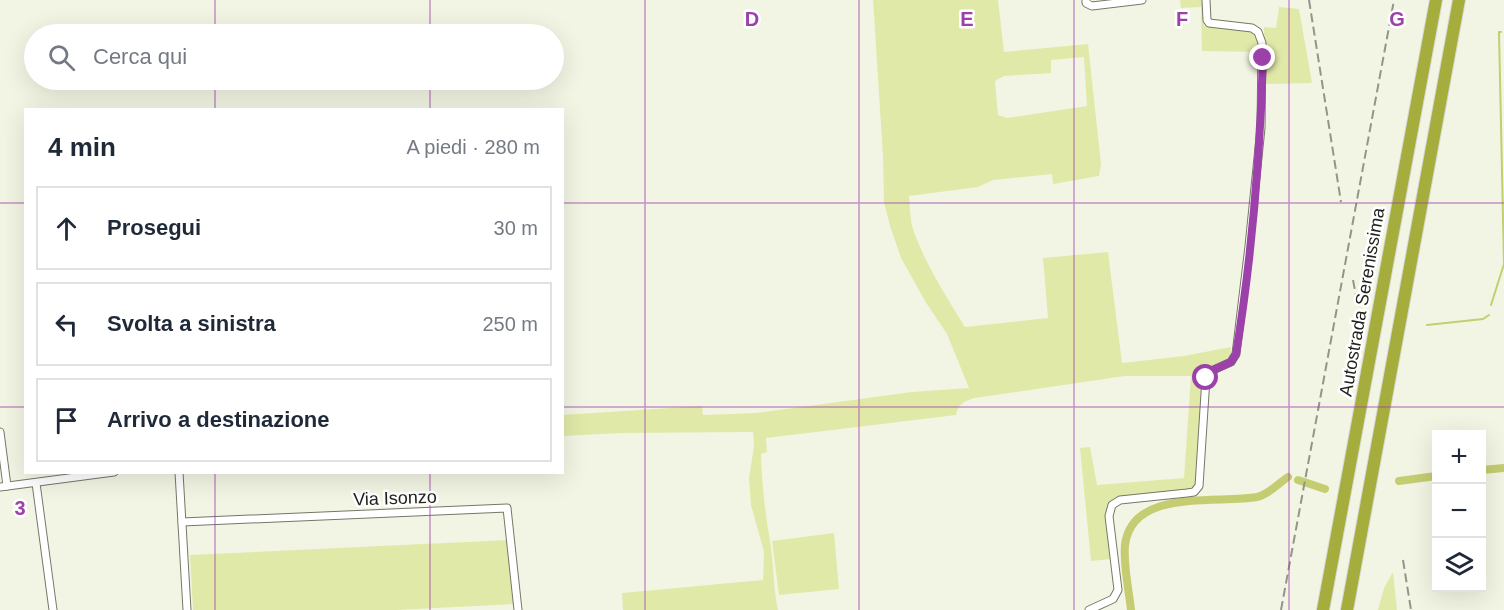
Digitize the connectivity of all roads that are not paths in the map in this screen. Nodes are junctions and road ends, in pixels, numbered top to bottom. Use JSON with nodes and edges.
{"nodes":[{"id":1,"x":1086,"y":0,"type":"edge"},
{"id":2,"x":1142,"y":0,"type":"edge"},
{"id":3,"x":1206,"y":0,"type":"edge"},
{"id":4,"x":1436,"y":0,"type":"edge"},
{"id":5,"x":1459,"y":0,"type":"edge"},
{"id":6,"x":0,"y":432,"type":"edge"},
{"id":7,"x":94,"y":474,"type":"edge"},
{"id":8,"x":179,"y":474,"type":"edge"},
{"id":9,"x":36,"y":483,"type":"junction"},
{"id":10,"x":4,"y":486,"type":"edge"},
{"id":11,"x":182,"y":522,"type":"junction"},
{"id":12,"x":53,"y":610,"type":"edge"},
{"id":13,"x":187,"y":610,"type":"edge"},
{"id":14,"x":518,"y":610,"type":"edge"},
{"id":15,"x":1089,"y":610,"type":"edge"},
{"id":16,"x":1323,"y":610,"type":"edge"},
{"id":17,"x":1347,"y":610,"type":"edge"}],
"edges":[{"from":1,"to":2,"type":"street"},
{"from":3,"to":15,"type":"street"},
{"from":4,"to":16,"type":"highway","name":"Autostrada Serenissima"},
{"from":5,"to":17,"type":"highway"},
{"from":6,"to":10,"type":"street"},
{"from":7,"to":9,"type":"street"},
{"from":8,"to":11,"type":"street"},
{"from":9,"to":10,"type":"street"},
{"from":9,"to":12,"type":"street"},
{"from":11,"to":13,"type":"street"},
{"from":11,"to":14,"type":"street","name":"Via Isonzo"}]}
